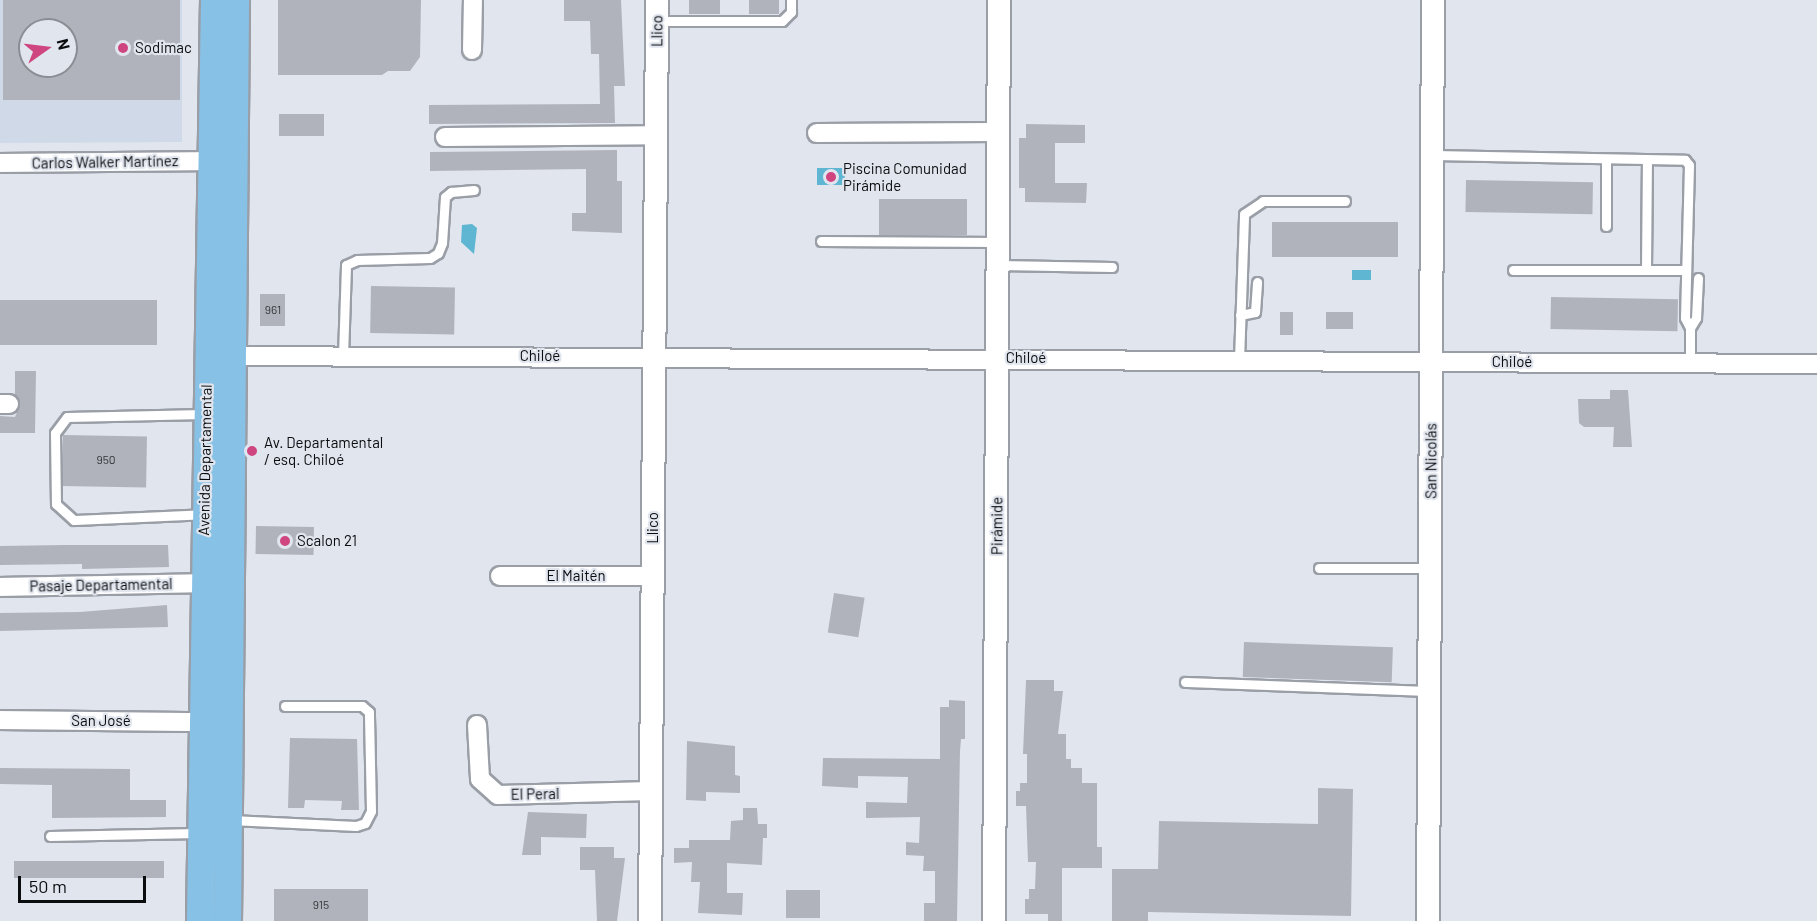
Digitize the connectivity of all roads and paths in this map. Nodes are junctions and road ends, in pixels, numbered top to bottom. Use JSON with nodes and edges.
{"nodes":[{"id":1,"x":200,"y":0,"type":"edge"},
{"id":2,"x":214,"y":0,"type":"edge"},
{"id":3,"x":236,"y":0,"type":"edge"},
{"id":4,"x":246,"y":0,"type":"edge"},
{"id":5,"x":473,"y":0,"type":"edge"},
{"id":6,"x":791,"y":0,"type":"edge"},
{"id":7,"x":999,"y":0,"type":"edge"},
{"id":8,"x":1433,"y":0,"type":"edge"},
{"id":9,"x":657,"y":10,"type":"edge"},
{"id":10,"x":472,"y":50,"type":"dead end"},
{"id":11,"x":212,"y":132,"type":"junction"},
{"id":12,"x":817,"y":132,"type":"dead end"},
{"id":13,"x":999,"y":132,"type":"junction"},
{"id":14,"x":656,"y":135,"type":"junction"},
{"id":15,"x":445,"y":138,"type":"dead end"},
{"id":16,"x":237,"y":146,"type":"junction"},
{"id":17,"x":1433,"y":155,"type":"junction"},
{"id":18,"x":1606,"y":159,"type":"junction"},
{"id":19,"x":1647,"y":160,"type":"junction"},
{"id":20,"x":210,"y":161,"type":"junction"},
{"id":21,"x":0,"y":163,"type":"edge"},
{"id":22,"x":474,"y":190,"type":"dead end"},
{"id":23,"x":1345,"y":201,"type":"dead end"},
{"id":24,"x":1606,"y":226,"type":"dead end"},
{"id":25,"x":821,"y":241,"type":"dead end"},
{"id":26,"x":999,"y":242,"type":"junction"},
{"id":27,"x":999,"y":265,"type":"junction"},
{"id":28,"x":1112,"y":267,"type":"dead end"},
{"id":29,"x":1512,"y":270,"type":"dead end"},
{"id":30,"x":1646,"y":270,"type":"junction"},
{"id":31,"x":1686,"y":270,"type":"junction"},
{"id":32,"x":1698,"y":278,"type":"dead end"},
{"id":33,"x":1257,"y":282,"type":"dead end"},
{"id":34,"x":1240,"y":315,"type":"junction"},
{"id":35,"x":1690,"y":328,"type":"junction"},
{"id":36,"x":234,"y":356,"type":"junction"},
{"id":37,"x":343,"y":356,"type":"junction"},
{"id":38,"x":654,"y":356,"type":"junction"},
{"id":39,"x":998,"y":358,"type":"junction"},
{"id":40,"x":1239,"y":360,"type":"junction"},
{"id":41,"x":1432,"y":361,"type":"junction"},
{"id":42,"x":1690,"y":363,"type":"junction"},
{"id":43,"x":1817,"y":364,"type":"edge"},
{"id":44,"x":206,"y":414,"type":"junction"},
{"id":45,"x":204,"y":514,"type":"junction"},
{"id":46,"x":1319,"y":568,"type":"dead end"},
{"id":47,"x":1431,"y":568,"type":"junction"},
{"id":48,"x":500,"y":576,"type":"dead end"},
{"id":49,"x":652,"y":576,"type":"junction"},
{"id":50,"x":202,"y":584,"type":"junction"},
{"id":51,"x":0,"y":587,"type":"edge"},
{"id":52,"x":1185,"y":682,"type":"dead end"},
{"id":53,"x":1430,"y":691,"type":"junction"},
{"id":54,"x":285,"y":706,"type":"dead end"},
{"id":55,"x":0,"y":720,"type":"edge"},
{"id":56,"x":201,"y":722,"type":"junction"},
{"id":57,"x":477,"y":725,"type":"dead end"},
{"id":58,"x":651,"y":791,"type":"junction"},
{"id":59,"x":229,"y":820,"type":"junction"},
{"id":60,"x":201,"y":833,"type":"junction"},
{"id":61,"x":50,"y":836,"type":"dead end"},
{"id":62,"x":200,"y":921,"type":"edge"},
{"id":63,"x":227,"y":921,"type":"edge"},
{"id":64,"x":650,"y":921,"type":"edge"},
{"id":65,"x":994,"y":921,"type":"edge"},
{"id":66,"x":1428,"y":921,"type":"edge"}],
"edges":[{"from":1,"to":11,"type":"main road"},
{"from":2,"to":11,"type":"main road","name":"Avenida Departamental"},
{"from":3,"to":16,"type":"main road","name":"Avenida Departamental"},
{"from":4,"to":16,"type":"main road"},
{"from":5,"to":10,"type":"street"},
{"from":6,"to":9,"type":"lane"},
{"from":7,"to":13,"type":"street","name":"Pirámide"},
{"from":8,"to":17,"type":"street","name":"San Nicolás"},
{"from":9,"to":14,"type":"street","name":"Llico"},
{"from":11,"to":20,"type":"main road","name":"Avenida Departamental"},
{"from":12,"to":13,"type":"street"},
{"from":13,"to":26,"type":"street","name":"Pirámide"},
{"from":14,"to":15,"type":"street"},
{"from":14,"to":38,"type":"street","name":"Llico"},
{"from":16,"to":36,"type":"main road","name":"Avenida Departamental"},
{"from":17,"to":18,"type":"lane"},
{"from":17,"to":41,"type":"street","name":"San Nicolás"},
{"from":18,"to":19,"type":"lane"},
{"from":18,"to":24,"type":"lane"},
{"from":19,"to":30,"type":"lane"},
{"from":19,"to":31,"type":"lane"},
{"from":20,"to":21,"type":"street","name":"Carlos Walker Martínez"},
{"from":20,"to":44,"type":"main road","name":"Avenida Departamental"},
{"from":22,"to":37,"type":"lane"},
{"from":23,"to":34,"type":"lane"},
{"from":25,"to":26,"type":"lane"},
{"from":26,"to":27,"type":"street","name":"Pirámide"},
{"from":27,"to":28,"type":"lane"},
{"from":27,"to":39,"type":"street","name":"Pirámide"},
{"from":29,"to":30,"type":"lane"},
{"from":30,"to":31,"type":"lane"},
{"from":31,"to":35,"type":"lane"},
{"from":32,"to":35,"type":"lane"},
{"from":33,"to":34,"type":"lane"},
{"from":34,"to":40,"type":"lane"},
{"from":35,"to":42,"type":"lane"},
{"from":36,"to":37,"type":"street","name":"Chiloé"},
{"from":36,"to":59,"type":"main road","name":"Avenida Departamental"},
{"from":37,"to":38,"type":"street","name":"Chiloé"},
{"from":38,"to":39,"type":"street","name":"Chiloé"},
{"from":38,"to":49,"type":"street","name":"Llico"},
{"from":39,"to":40,"type":"street","name":"Chiloé"},
{"from":39,"to":65,"type":"street","name":"Pirámide"},
{"from":40,"to":41,"type":"street","name":"Chiloé"},
{"from":41,"to":42,"type":"street","name":"Chiloé"},
{"from":41,"to":47,"type":"street","name":"San Nicolás"},
{"from":42,"to":43,"type":"street","name":"Chiloé"},
{"from":44,"to":45,"type":"main road","name":"Avenida Departamental"},
{"from":44,"to":45,"type":"lane"},
{"from":45,"to":50,"type":"main road","name":"Avenida Departamental"},
{"from":46,"to":47,"type":"lane"},
{"from":47,"to":53,"type":"street","name":"San Nicolás"},
{"from":48,"to":49,"type":"street","name":"El Maitén"},
{"from":49,"to":58,"type":"street","name":"Llico"},
{"from":50,"to":51,"type":"street","name":"Pasaje Departamental"},
{"from":50,"to":56,"type":"main road","name":"Avenida Departamental"},
{"from":52,"to":53,"type":"lane"},
{"from":53,"to":66,"type":"street","name":"San Nicolás"},
{"from":54,"to":59,"type":"lane"},
{"from":55,"to":56,"type":"street","name":"San José"},
{"from":56,"to":60,"type":"main road","name":"Avenida Departamental"},
{"from":57,"to":58,"type":"street","name":"El Peral"},
{"from":58,"to":64,"type":"street","name":"Llico"},
{"from":59,"to":63,"type":"main road","name":"Avenida Departamental"},
{"from":60,"to":61,"type":"lane"},
{"from":60,"to":62,"type":"main road","name":"Avenida Departamental"}]}
